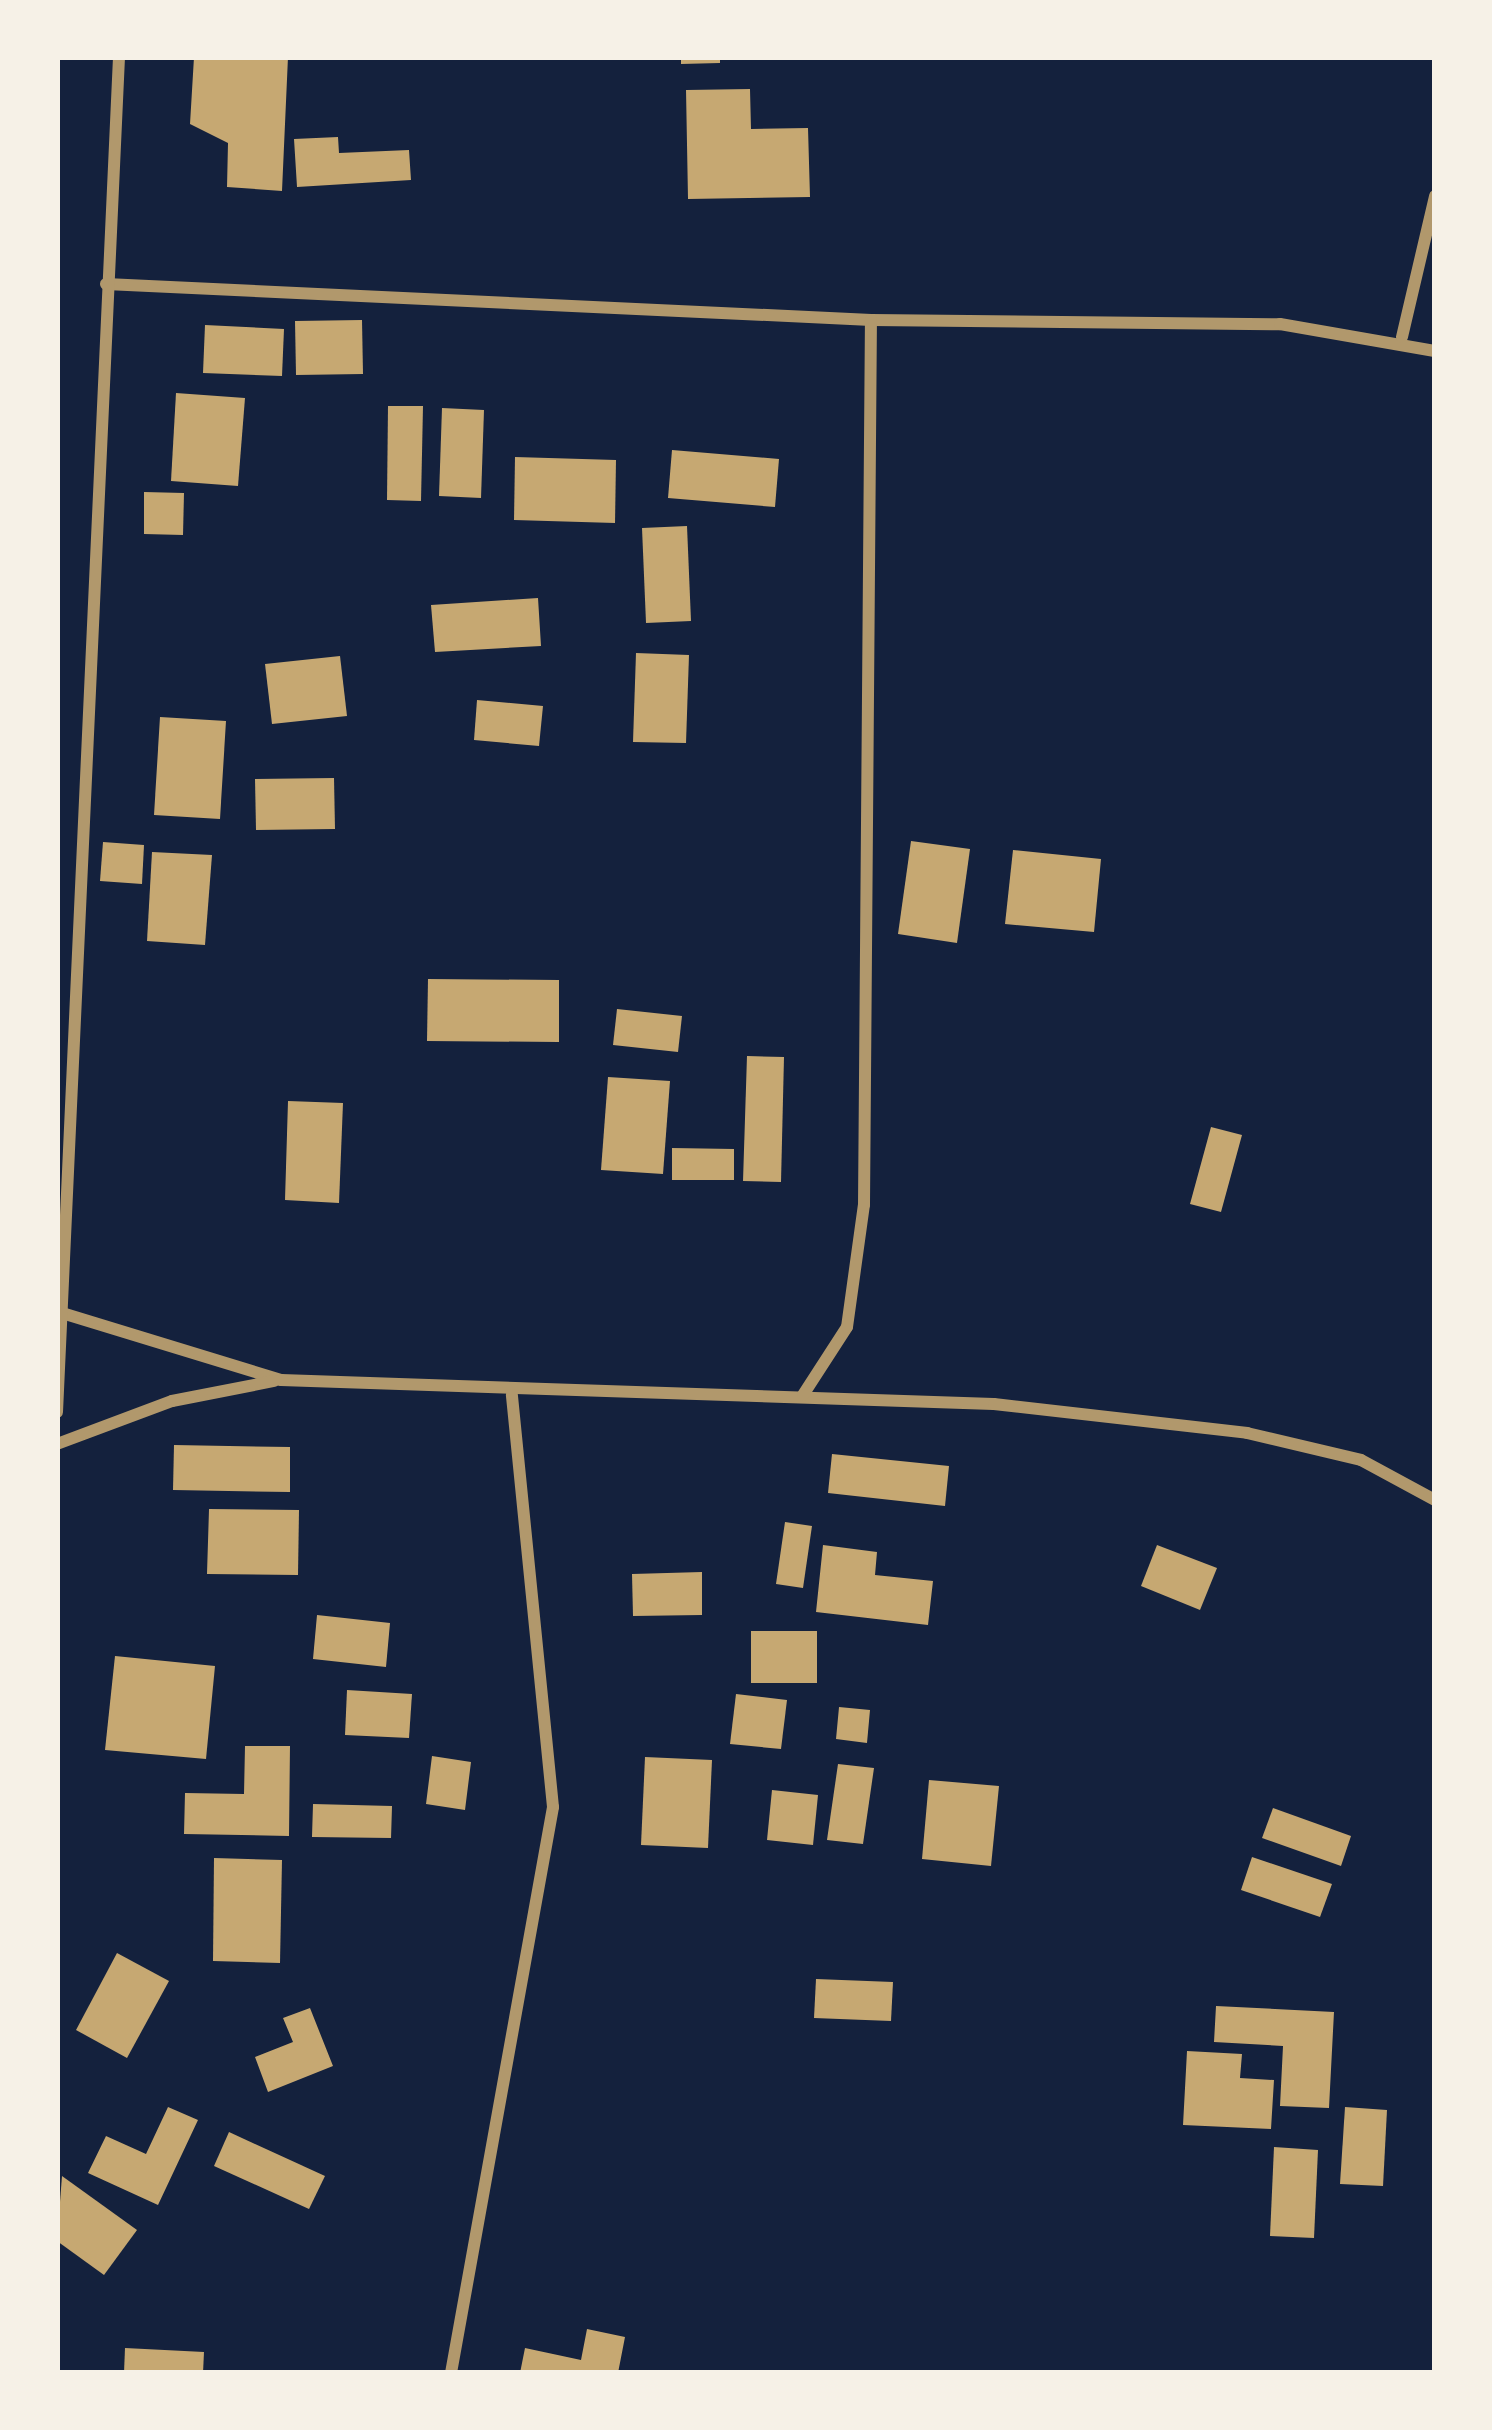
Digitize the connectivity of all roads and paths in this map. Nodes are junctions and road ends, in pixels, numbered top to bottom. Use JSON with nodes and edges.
{"nodes":[{"id":1,"x":119,"y":57,"type":"edge"},
{"id":2,"x":1435,"y":196,"type":"edge"},
{"id":3,"x":106,"y":284,"type":"junction"},
{"id":4,"x":871,"y":320,"type":"junction"},
{"id":5,"x":1402,"y":337,"type":"junction"},
{"id":6,"x":1435,"y":351,"type":"edge"},
{"id":7,"x":63,"y":1030,"type":"edge"},
{"id":8,"x":62,"y":1313,"type":"junction"},
{"id":9,"x":281,"y":1380,"type":"junction"},
{"id":10,"x":512,"y":1395,"type":"junction"},
{"id":11,"x":803,"y":1395,"type":"junction"},
{"id":12,"x":57,"y":1412,"type":"edge"},
{"id":13,"x":57,"y":1444,"type":"edge"},
{"id":14,"x":1435,"y":1500,"type":"edge"},
{"id":15,"x":451,"y":2373,"type":"edge"}],
"edges":[{"from":1,"to":3,"type":"street"},
{"from":2,"to":5,"type":"street"},
{"from":3,"to":4,"type":"street"},
{"from":3,"to":7,"type":"street"},
{"from":4,"to":5,"type":"street"},
{"from":4,"to":11,"type":"street"},
{"from":5,"to":6,"type":"street"},
{"from":7,"to":8,"type":"street"},
{"from":8,"to":9,"type":"street"},
{"from":8,"to":12,"type":"street"},
{"from":9,"to":10,"type":"street"},
{"from":9,"to":13,"type":"street"},
{"from":10,"to":11,"type":"street"},
{"from":10,"to":15,"type":"street"},
{"from":11,"to":14,"type":"street"}]}
